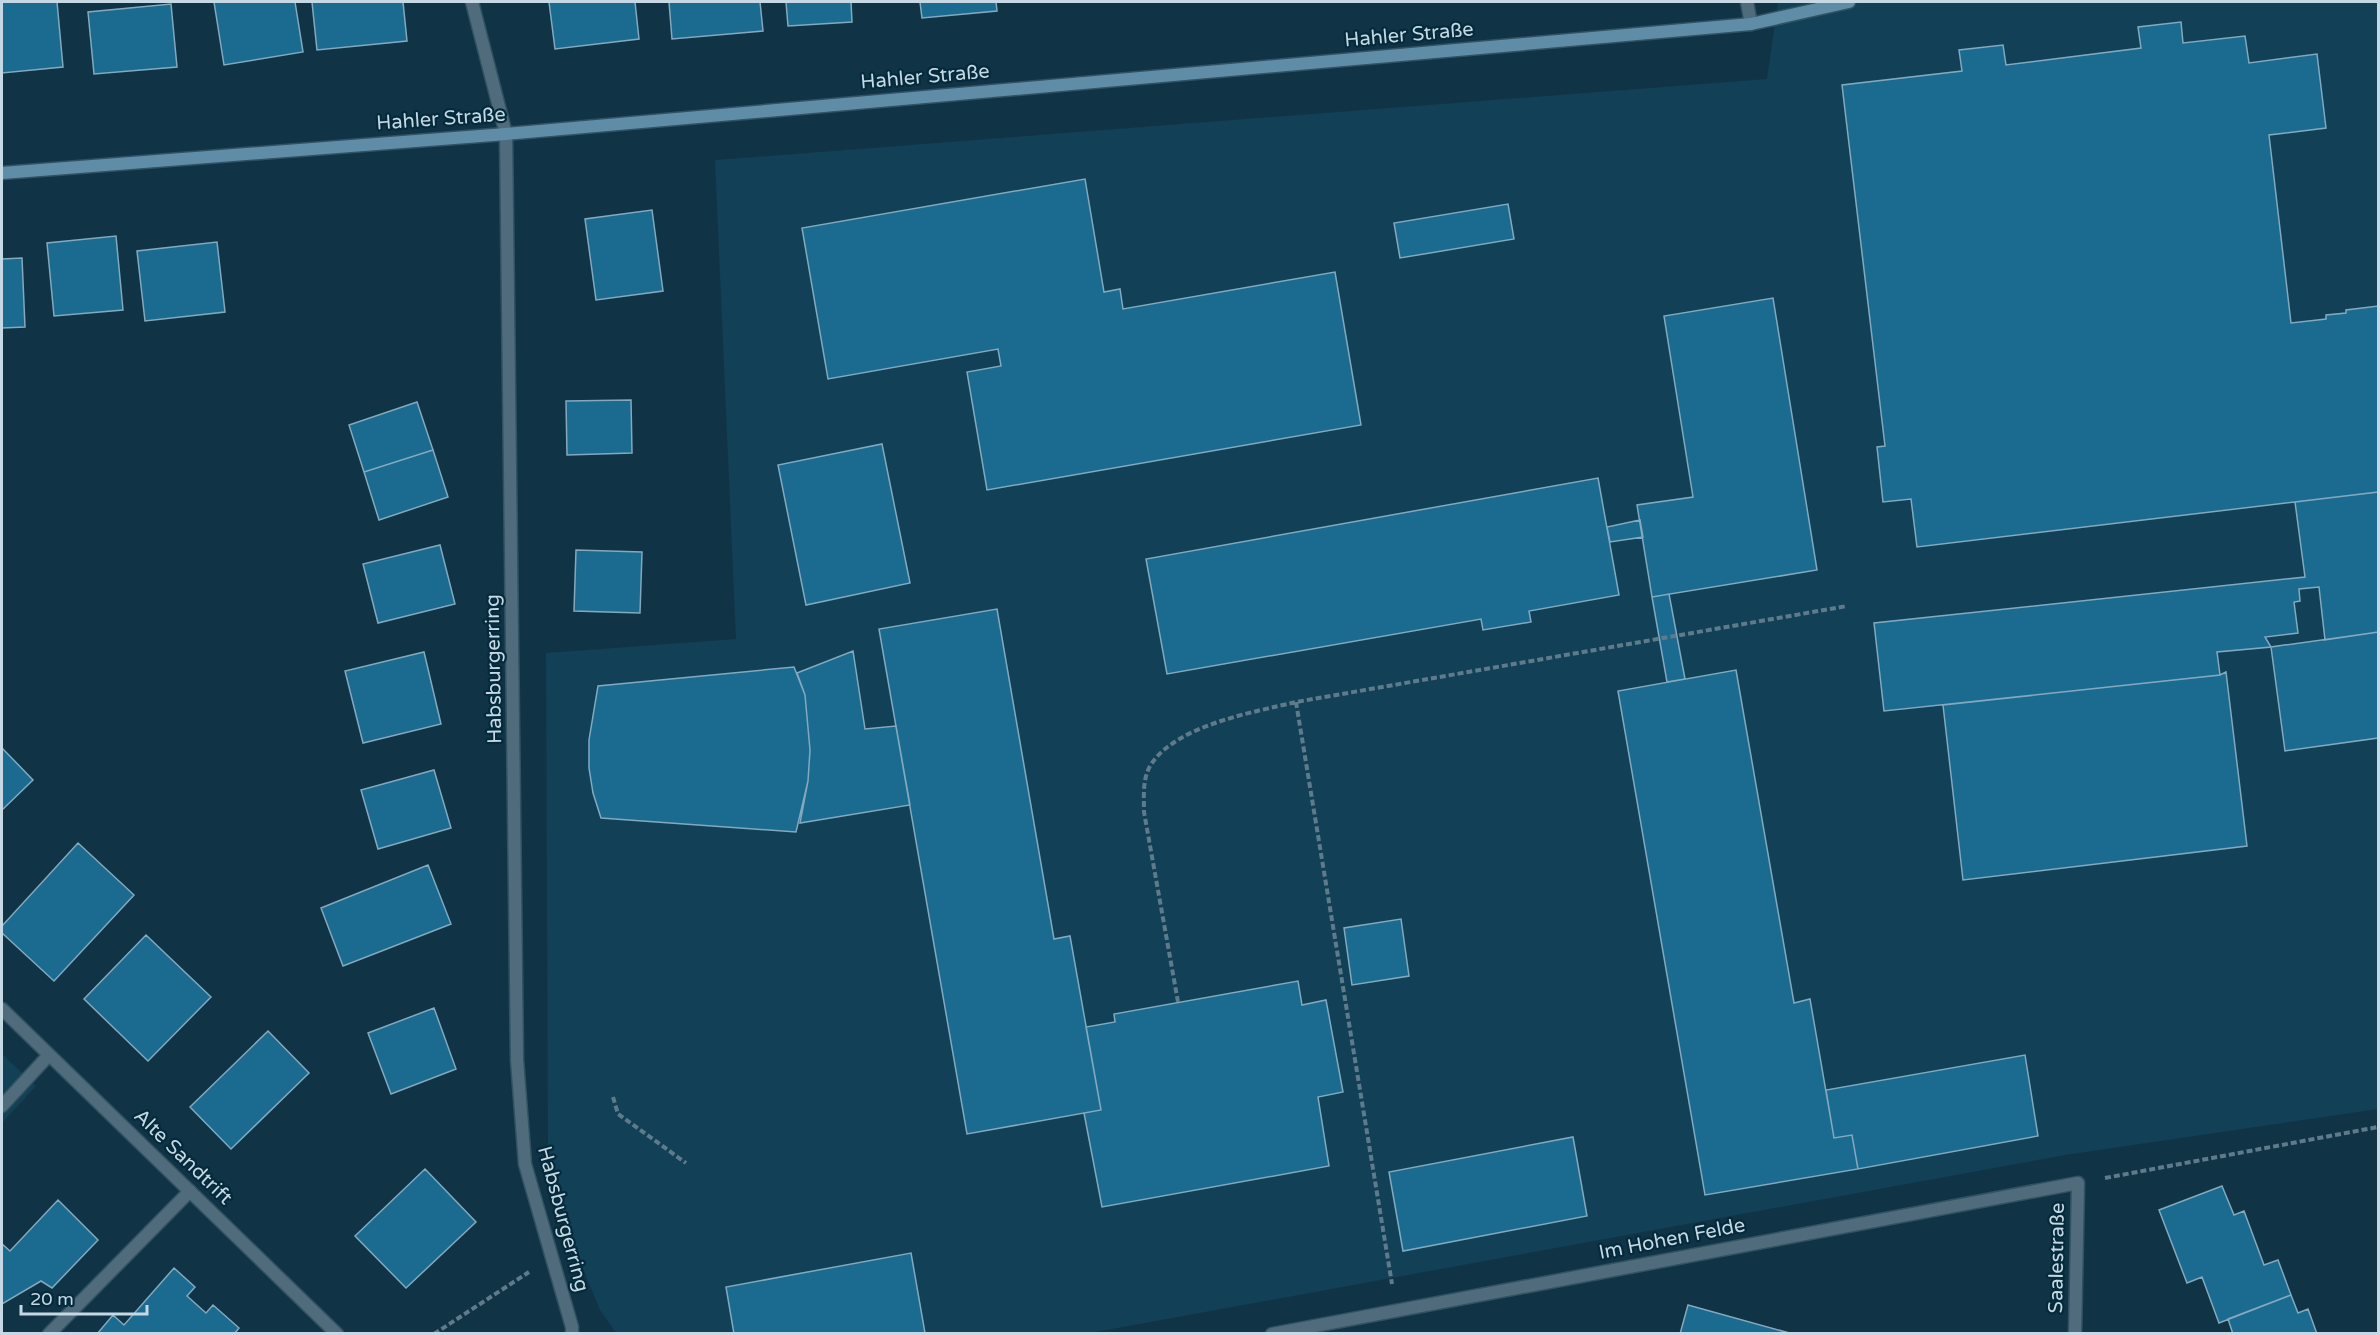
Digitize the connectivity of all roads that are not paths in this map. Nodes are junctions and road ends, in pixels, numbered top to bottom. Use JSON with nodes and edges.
{"nodes":[{"id":1,"x":472,"y":2,"type":"edge"},
{"id":2,"x":1747,"y":2,"type":"edge"},
{"id":3,"x":1849,"y":2,"type":"edge"},
{"id":4,"x":1751,"y":24,"type":"junction"},
{"id":5,"x":506,"y":134,"type":"junction"},
{"id":6,"x":2,"y":173,"type":"edge"},
{"id":7,"x":2,"y":1009,"type":"edge"},
{"id":8,"x":49,"y":1055,"type":"junction"},
{"id":9,"x":2,"y":1106,"type":"edge"},
{"id":10,"x":2078,"y":1183,"type":"joint"},
{"id":11,"x":190,"y":1191,"type":"junction"},
{"id":12,"x":1294,"y":1332,"type":"edge"},
{"id":13,"x":49,"y":1334,"type":"edge"},
{"id":14,"x":337,"y":1334,"type":"edge"},
{"id":15,"x":572,"y":1334,"type":"edge"},
{"id":16,"x":1272,"y":1334,"type":"edge"},
{"id":17,"x":2075,"y":1334,"type":"edge"}],
"edges":[{"from":1,"to":5,"type":"street","name":"Habsburgerring"},
{"from":2,"to":4,"type":"street"},
{"from":3,"to":4,"type":"street","name":"Hahler Straße"},
{"from":4,"to":5,"type":"street","name":"Hahler Straße"},
{"from":5,"to":6,"type":"street","name":"Hahler Straße"},
{"from":5,"to":15,"type":"street","name":"Habsburgerring"},
{"from":7,"to":8,"type":"street","name":"Alte Sandtrift"},
{"from":8,"to":9,"type":"street"},
{"from":8,"to":11,"type":"street","name":"Alte Sandtrift"},
{"from":10,"to":12,"type":"street","name":"Im Hohen Felde"},
{"from":10,"to":17,"type":"street","name":"Saalestraße"},
{"from":11,"to":13,"type":"street"},
{"from":11,"to":14,"type":"street","name":"Alte Sandtrift"},
{"from":12,"to":16,"type":"street","name":"Im Hohen Felde"}]}
